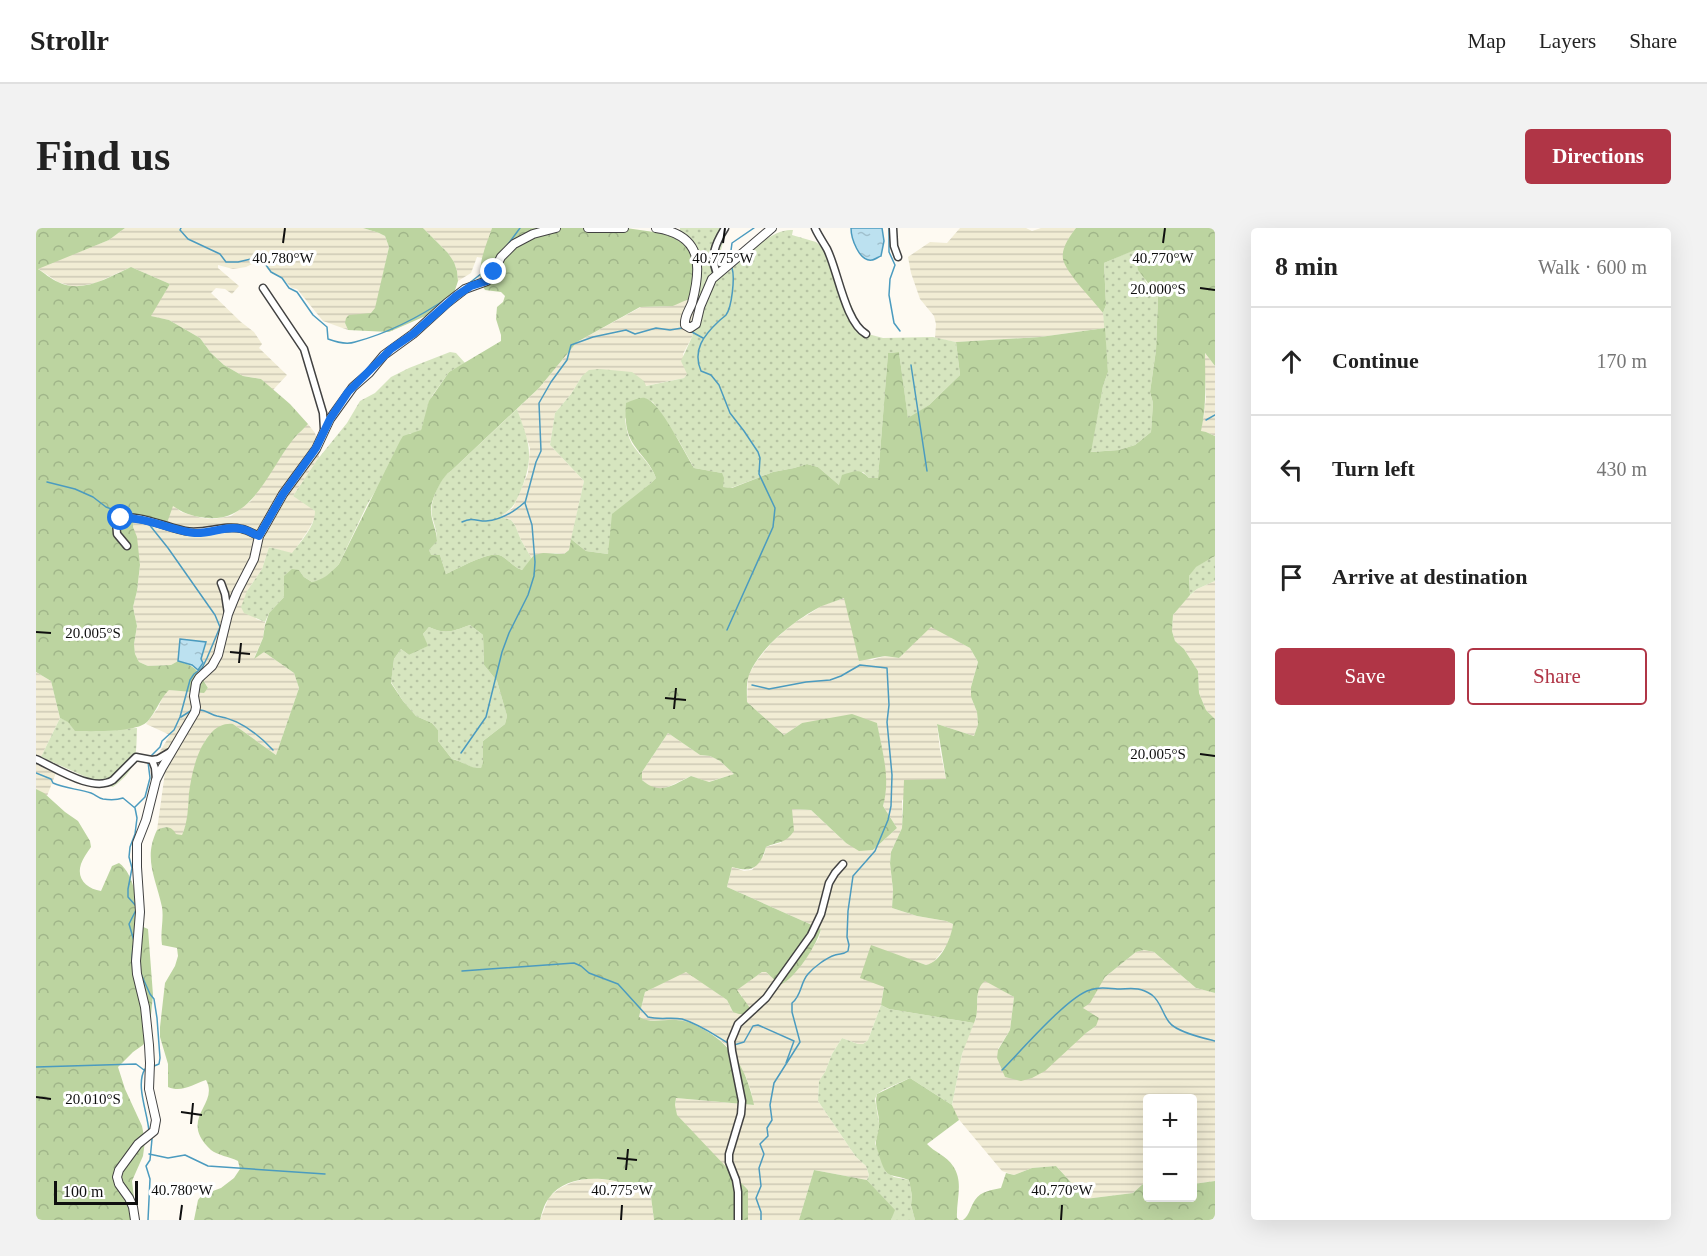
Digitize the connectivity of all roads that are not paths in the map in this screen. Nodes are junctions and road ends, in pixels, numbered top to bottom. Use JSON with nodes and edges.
{"nodes":[{"id":1,"x":556,"y":228,"type":"edge"},
{"id":2,"x":588,"y":228,"type":"edge"},
{"id":3,"x":624,"y":228,"type":"edge"},
{"id":4,"x":656,"y":228,"type":"edge"},
{"id":5,"x":725,"y":228,"type":"edge"},
{"id":6,"x":772,"y":228,"type":"edge"},
{"id":7,"x":815,"y":228,"type":"edge"},
{"id":8,"x":893,"y":228,"type":"edge"},
{"id":9,"x":898,"y":256,"type":"dead end"},
{"id":10,"x":717,"y":274,"type":"junction"},
{"id":11,"x":262,"y":288,"type":"dead end"},
{"id":12,"x":866,"y":334,"type":"dead end"},
{"id":13,"x":324,"y":429,"type":"junction"},
{"id":14,"x":259,"y":536,"type":"junction"},
{"id":15,"x":127,"y":546,"type":"dead end"},
{"id":16,"x":221,"y":583,"type":"dead end"},
{"id":17,"x":228,"y":614,"type":"junction"},
{"id":18,"x":170,"y":752,"type":"junction"},
{"id":19,"x":36,"y":759,"type":"edge"},
{"id":20,"x":152,"y":760,"type":"junction"},
{"id":21,"x":156,"y":780,"type":"junction"},
{"id":22,"x":843,"y":864,"type":"dead end"},
{"id":23,"x":135,"y":1220,"type":"edge"},
{"id":24,"x":738,"y":1220,"type":"edge"}],
"edges":[{"from":1,"to":13,"type":"street"},
{"from":2,"to":3,"type":"street"},
{"from":4,"to":10,"type":"street"},
{"from":5,"to":10,"type":"street"},
{"from":6,"to":10,"type":"street"},
{"from":7,"to":12,"type":"street"},
{"from":8,"to":9,"type":"street"},
{"from":11,"to":13,"type":"street"},
{"from":13,"to":14,"type":"street"},
{"from":14,"to":15,"type":"street"},
{"from":14,"to":17,"type":"street"},
{"from":16,"to":17,"type":"street"},
{"from":17,"to":18,"type":"street"},
{"from":18,"to":20,"type":"street"},
{"from":18,"to":21,"type":"street"},
{"from":19,"to":20,"type":"street"},
{"from":20,"to":21,"type":"street"},
{"from":21,"to":23,"type":"street"},
{"from":22,"to":24,"type":"street"}]}
